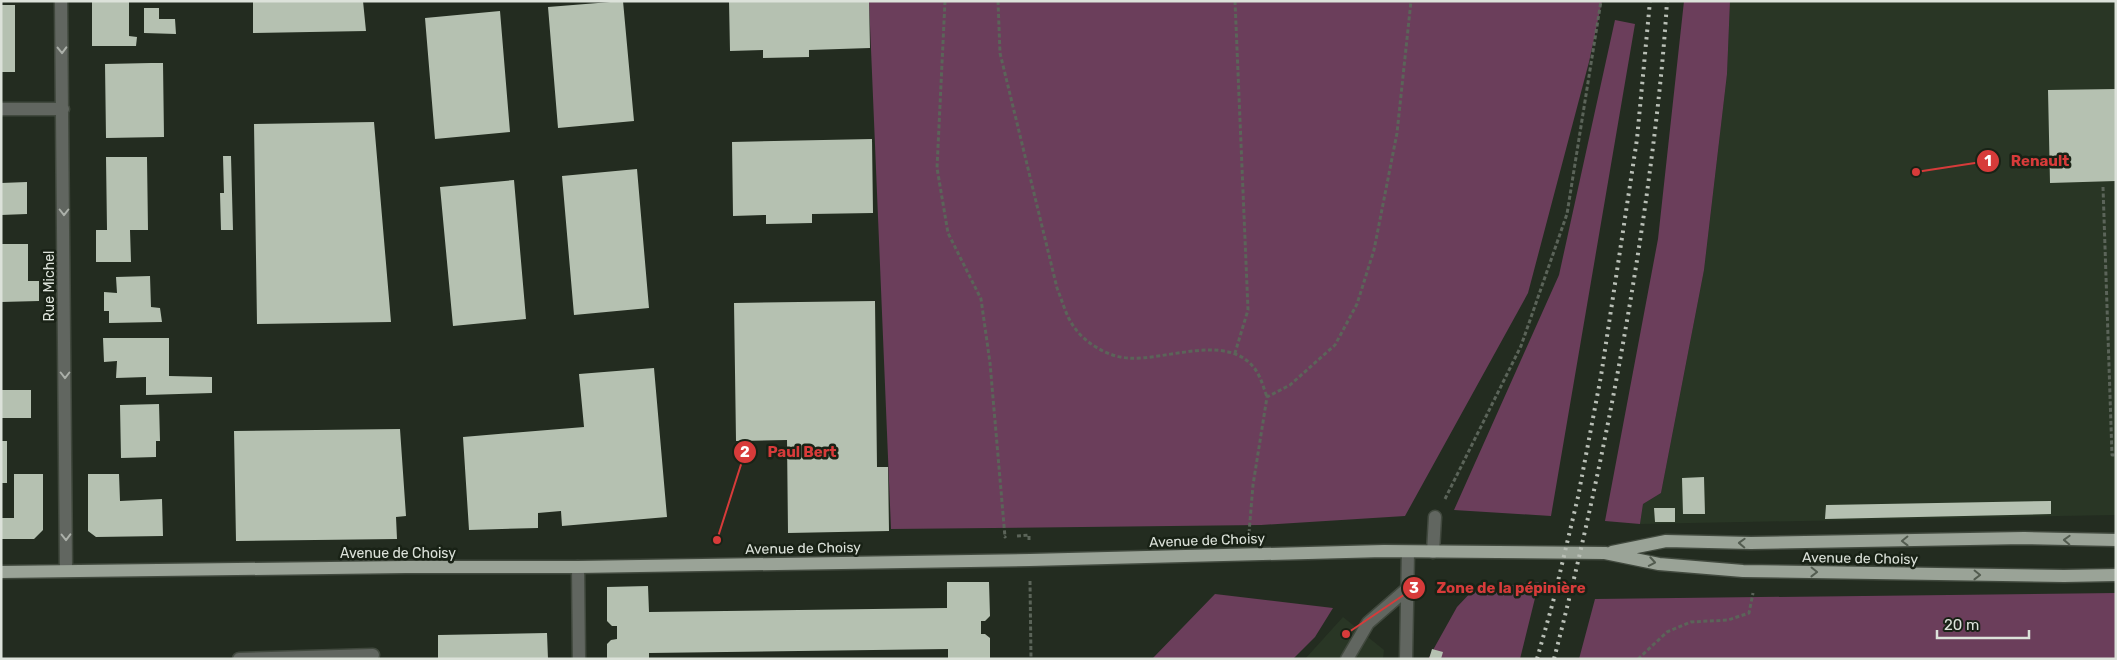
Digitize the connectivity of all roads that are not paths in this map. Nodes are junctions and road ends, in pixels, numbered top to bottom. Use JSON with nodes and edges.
{"nodes":[{"id":1,"x":61,"y":1,"type":"edge"},
{"id":2,"x":63,"y":109,"type":"junction"},
{"id":3,"x":1,"y":110,"type":"edge"},
{"id":4,"x":1435,"y":517,"type":"road end"},
{"id":5,"x":2116,"y":540,"type":"edge"},
{"id":6,"x":1408,"y":552,"type":"junction"},
{"id":7,"x":1433,"y":552,"type":"junction"},
{"id":8,"x":1604,"y":553,"type":"junction"},
{"id":9,"x":578,"y":567,"type":"junction"},
{"id":10,"x":66,"y":570,"type":"junction"},
{"id":11,"x":1,"y":572,"type":"edge"},
{"id":12,"x":2115,"y":574,"type":"edge"},
{"id":13,"x":1408,"y":589,"type":"junction"},
{"id":14,"x":374,"y":655,"type":"dead end"},
{"id":15,"x":239,"y":659,"type":"edge"},
{"id":16,"x":579,"y":659,"type":"edge"},
{"id":17,"x":1347,"y":659,"type":"edge"},
{"id":18,"x":1406,"y":659,"type":"edge"}],
"edges":[{"from":1,"to":2,"type":"street","name":"Rue Michel","one_way":true},
{"from":2,"to":3,"type":"street"},
{"from":2,"to":10,"type":"street","name":"Rue Michel","one_way":true},
{"from":4,"to":7,"type":"street"},
{"from":5,"to":8,"type":"main road","name":"Avenue de Choisy","one_way":true},
{"from":6,"to":7,"type":"main road","name":"Avenue de Choisy"},
{"from":6,"to":9,"type":"main road","name":"Avenue de Choisy"},
{"from":6,"to":13,"type":"street"},
{"from":7,"to":8,"type":"main road","name":"Avenue de Choisy"},
{"from":8,"to":12,"type":"main road","name":"Avenue de Choisy","one_way":true},
{"from":9,"to":10,"type":"main road","name":"Avenue de Choisy"},
{"from":9,"to":16,"type":"street"},
{"from":10,"to":11,"type":"main road","name":"Avenue de Choisy"},
{"from":13,"to":17,"type":"street"},
{"from":13,"to":18,"type":"street"},
{"from":14,"to":15,"type":"street"}]}
